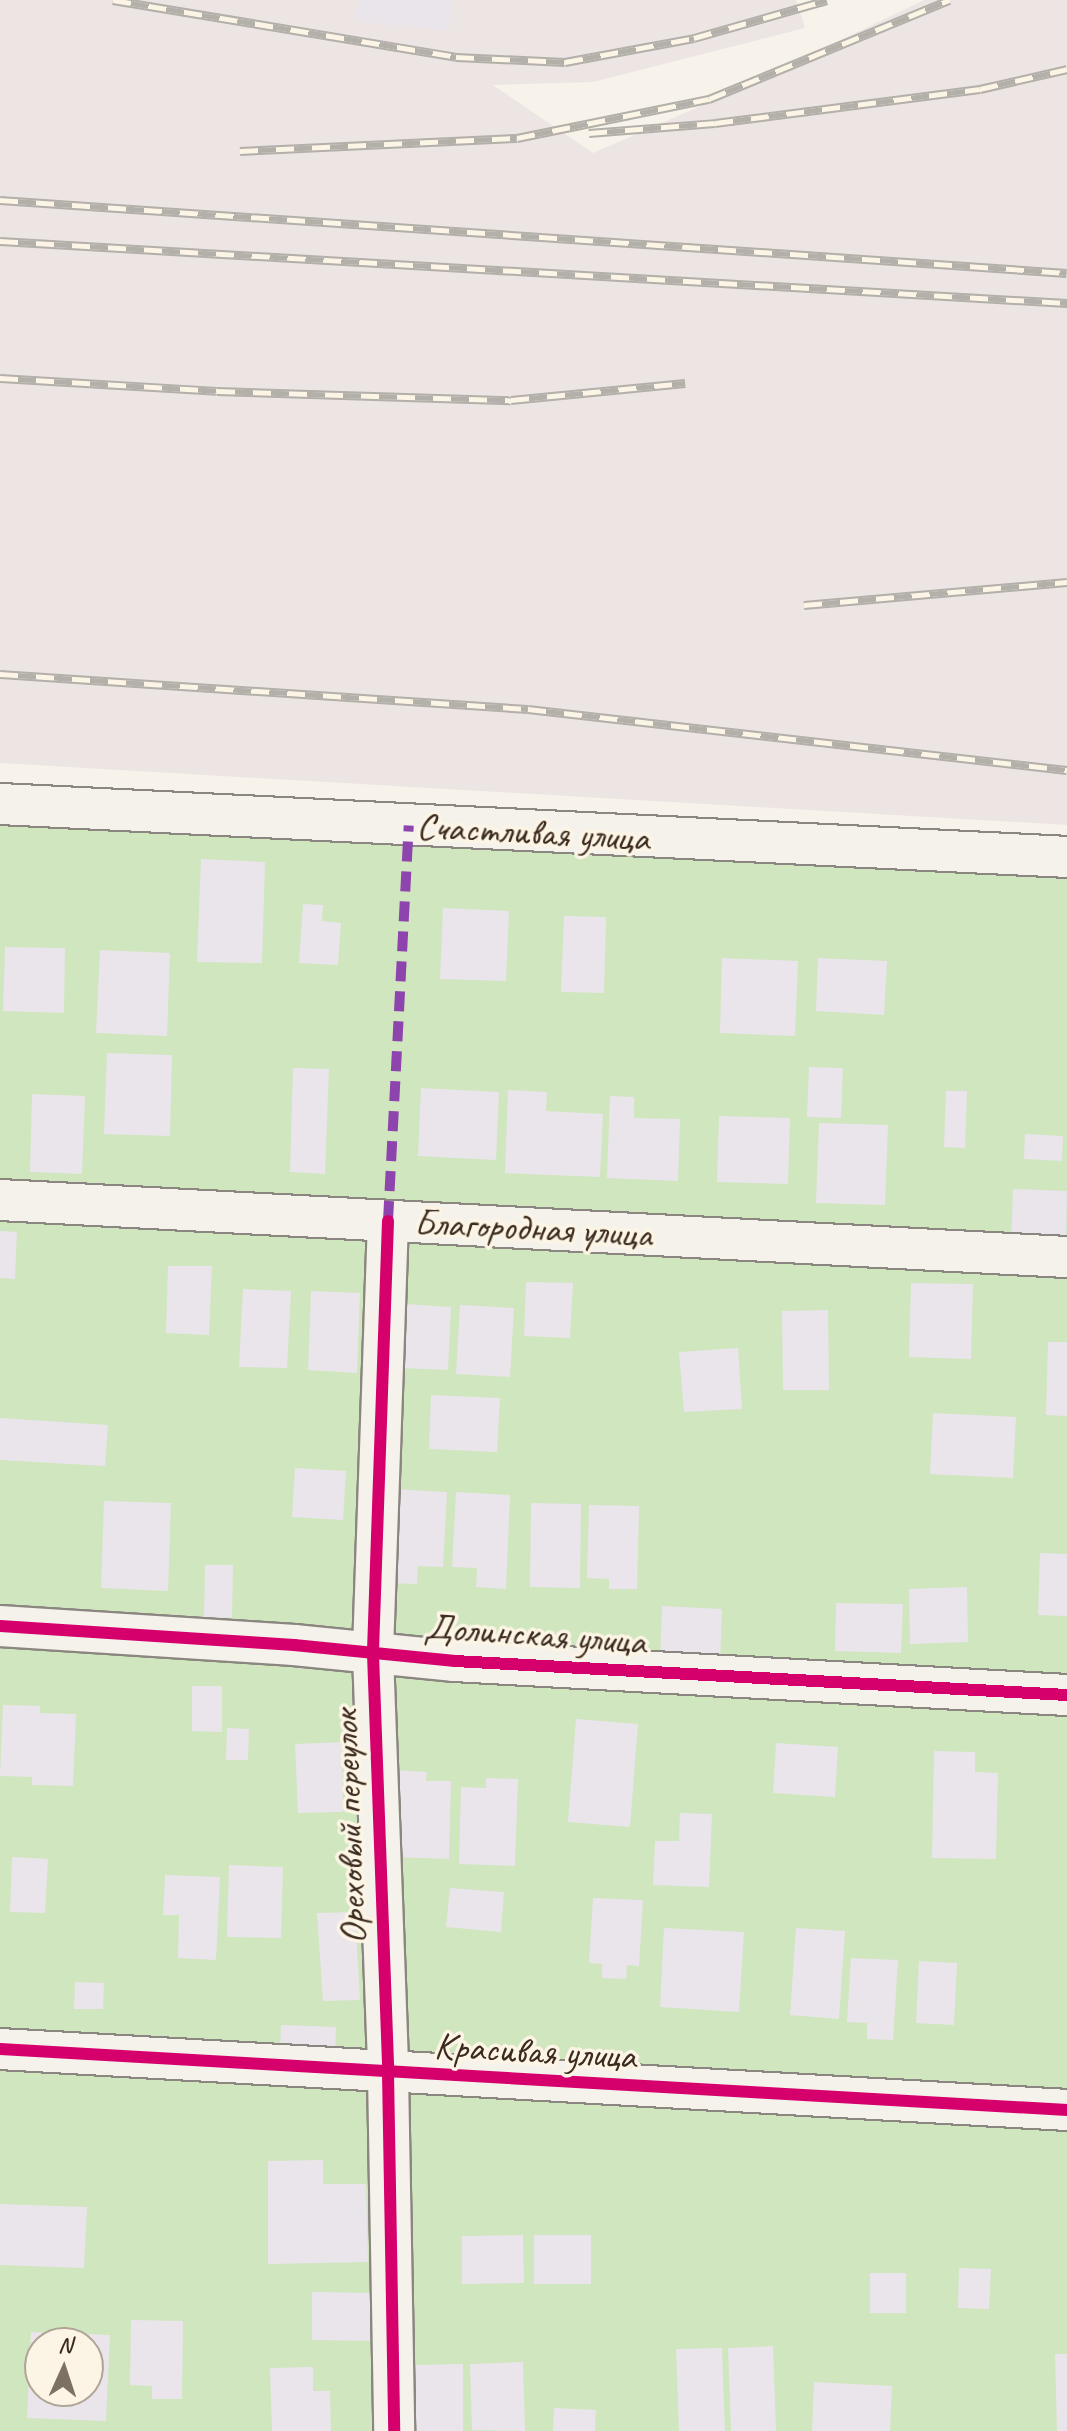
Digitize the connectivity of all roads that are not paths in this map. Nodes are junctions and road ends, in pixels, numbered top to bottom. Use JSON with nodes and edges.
{"nodes":[{"id":1,"x":0,"y":804,"type":"edge"},
{"id":2,"x":1067,"y":857,"type":"edge"},
{"id":3,"x":0,"y":1200,"type":"edge"},
{"id":4,"x":388,"y":1221,"type":"junction"},
{"id":5,"x":1067,"y":1257,"type":"edge"},
{"id":6,"x":0,"y":1626,"type":"edge"},
{"id":7,"x":373,"y":1654,"type":"junction"},
{"id":8,"x":1067,"y":1695,"type":"edge"},
{"id":9,"x":0,"y":2049,"type":"edge"},
{"id":10,"x":388,"y":2073,"type":"junction"},
{"id":11,"x":1067,"y":2110,"type":"edge"},
{"id":12,"x":394,"y":2431,"type":"edge"}],
"edges":[{"from":1,"to":2,"type":"street","name":"Счастливая улица"},
{"from":3,"to":4,"type":"street","name":"Благородная улица"},
{"from":4,"to":5,"type":"street","name":"Благородная улица"},
{"from":4,"to":7,"type":"street","name":"Ореховый переулок"},
{"from":6,"to":7,"type":"street","name":"Долинская улица"},
{"from":7,"to":8,"type":"street","name":"Долинская улица"},
{"from":7,"to":10,"type":"street","name":"Ореховый переулок"},
{"from":9,"to":10,"type":"street","name":"Красивая улица"},
{"from":10,"to":11,"type":"street","name":"Красивая улица"},
{"from":10,"to":12,"type":"street","name":"Ореховый переулок"}]}
